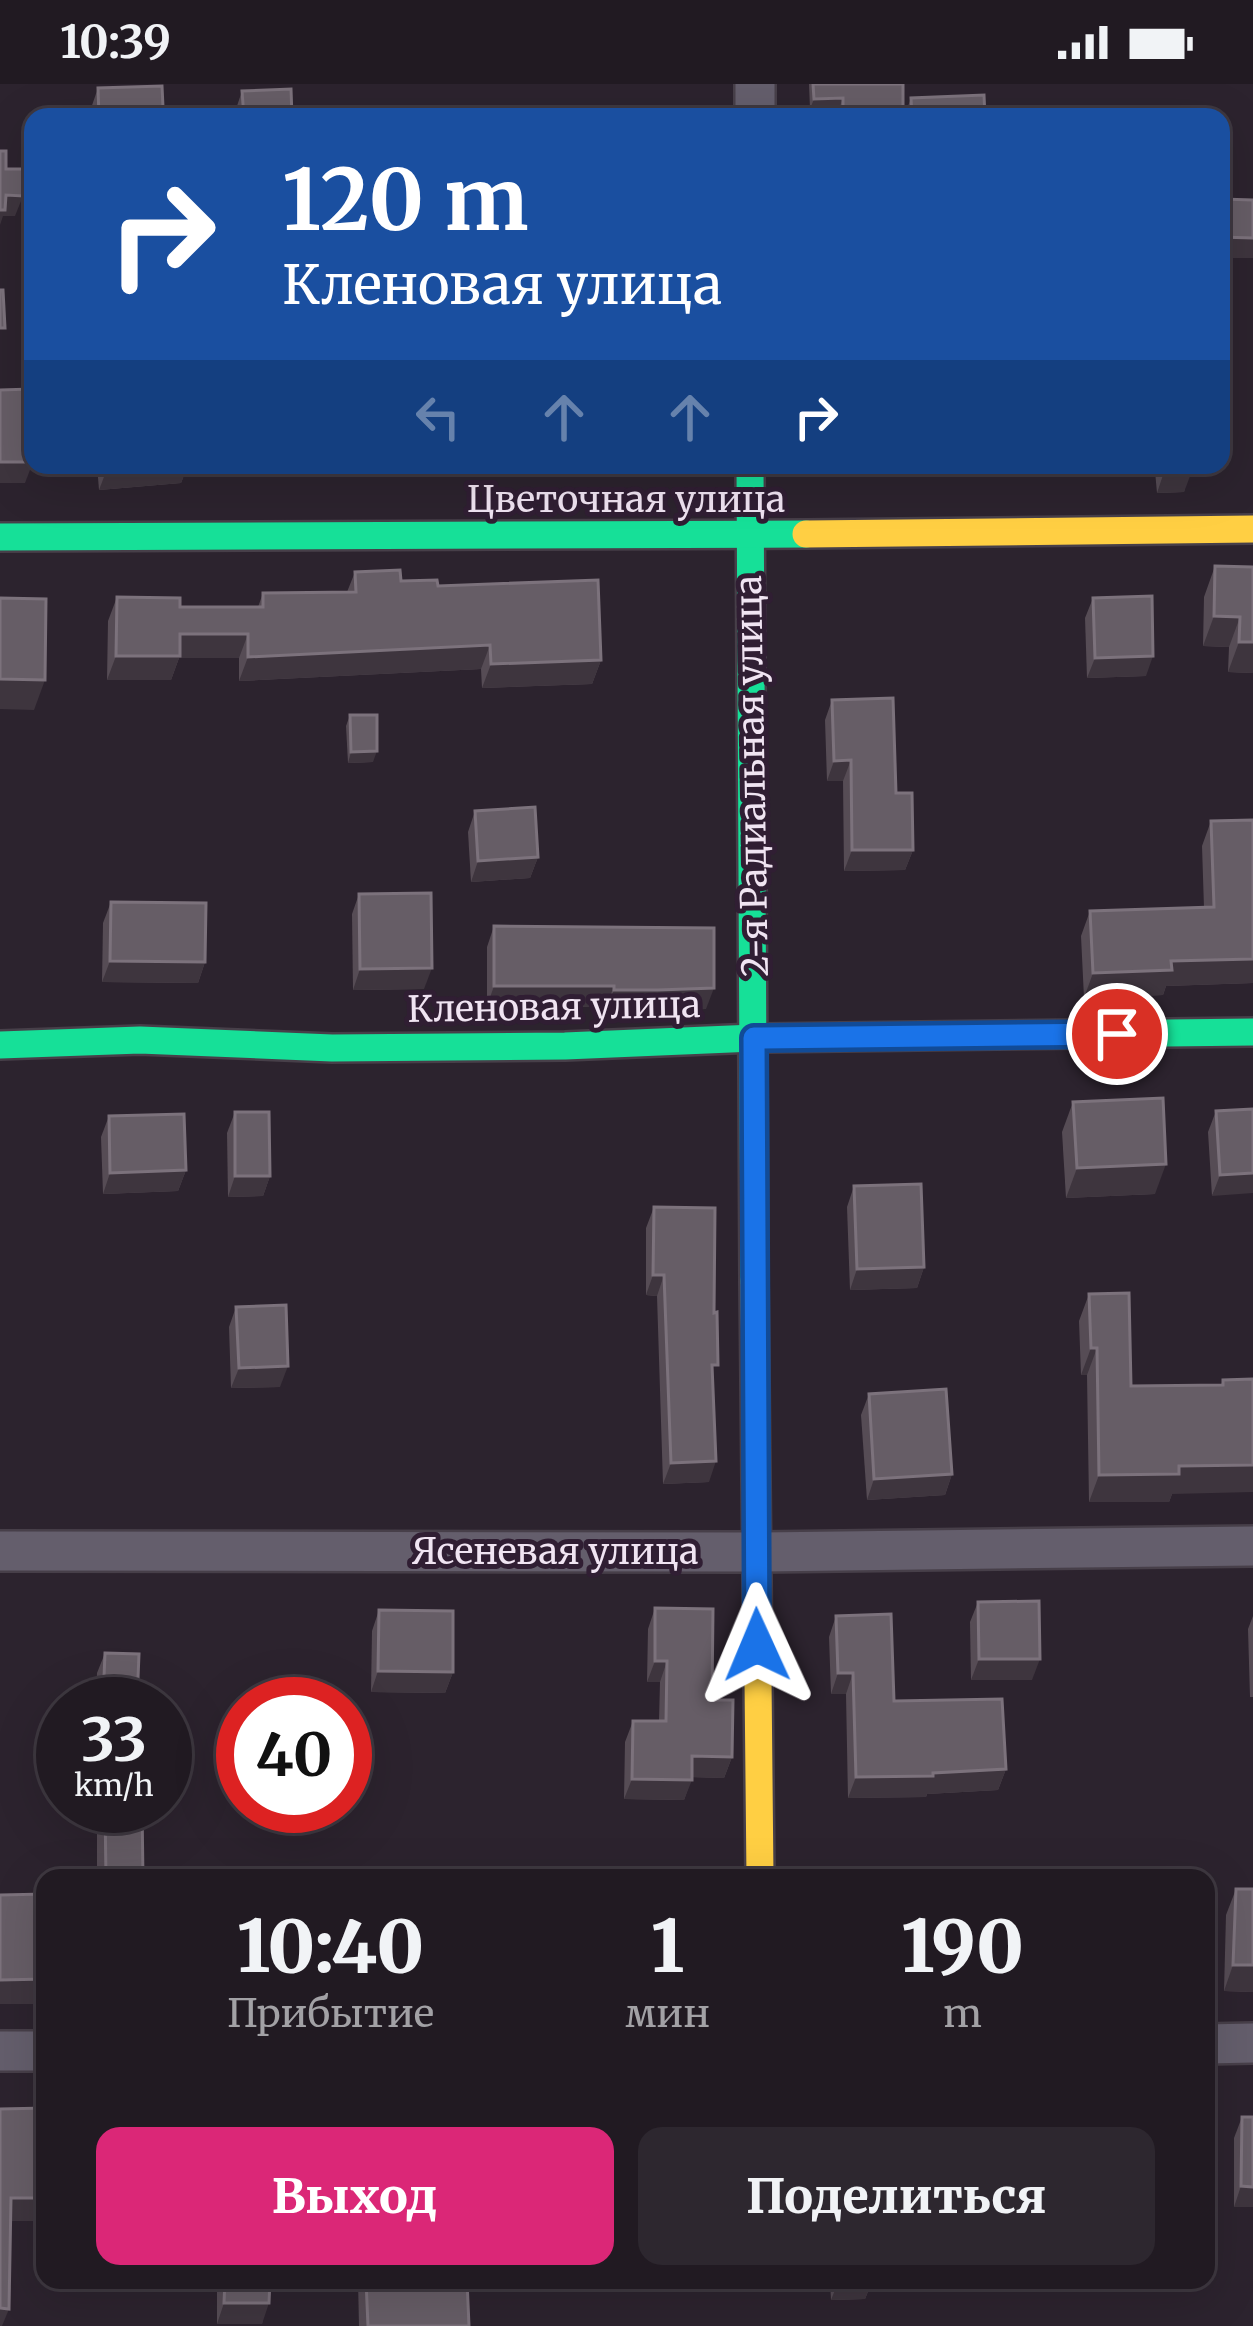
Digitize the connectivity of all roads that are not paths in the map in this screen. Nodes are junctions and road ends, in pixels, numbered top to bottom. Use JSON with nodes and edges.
{"nodes":[{"id":1,"x":750,"y":474,"type":"edge"},
{"id":2,"x":1253,"y":529,"type":"edge"},
{"id":3,"x":749,"y":535,"type":"junction"},
{"id":4,"x":0,"y":537,"type":"edge"},
{"id":5,"x":1253,"y":1032,"type":"edge"},
{"id":6,"x":754,"y":1038,"type":"junction"},
{"id":7,"x":0,"y":1045,"type":"edge"},
{"id":8,"x":1253,"y":1546,"type":"edge"},
{"id":9,"x":0,"y":1551,"type":"edge"},
{"id":10,"x":755,"y":1552,"type":"junction"},
{"id":11,"x":760,"y":1869,"type":"edge"},
{"id":12,"x":1253,"y":2043,"type":"edge"},
{"id":13,"x":1215,"y":2044,"type":"edge"},
{"id":14,"x":0,"y":2051,"type":"edge"},
{"id":15,"x":36,"y":2051,"type":"edge"}],
"edges":[{"from":1,"to":3,"type":"street","name":"2-я Радиальная улица"},
{"from":2,"to":3,"type":"street","name":"Цветочная улица"},
{"from":3,"to":4,"type":"street","name":"Цветочная улица"},
{"from":3,"to":6,"type":"street","name":"2-я Радиальная улица"},
{"from":5,"to":6,"type":"street","name":"Кленовая улица"},
{"from":6,"to":7,"type":"street","name":"Кленовая улица"},
{"from":6,"to":10,"type":"street","name":"2-я Радиальная улица"},
{"from":8,"to":10,"type":"street","name":"Ясеневая улица"},
{"from":9,"to":10,"type":"street","name":"Ясеневая улица"},
{"from":10,"to":11,"type":"street","name":"2-я Радиальная улица"},
{"from":12,"to":13,"type":"street"},
{"from":14,"to":15,"type":"street"}]}
